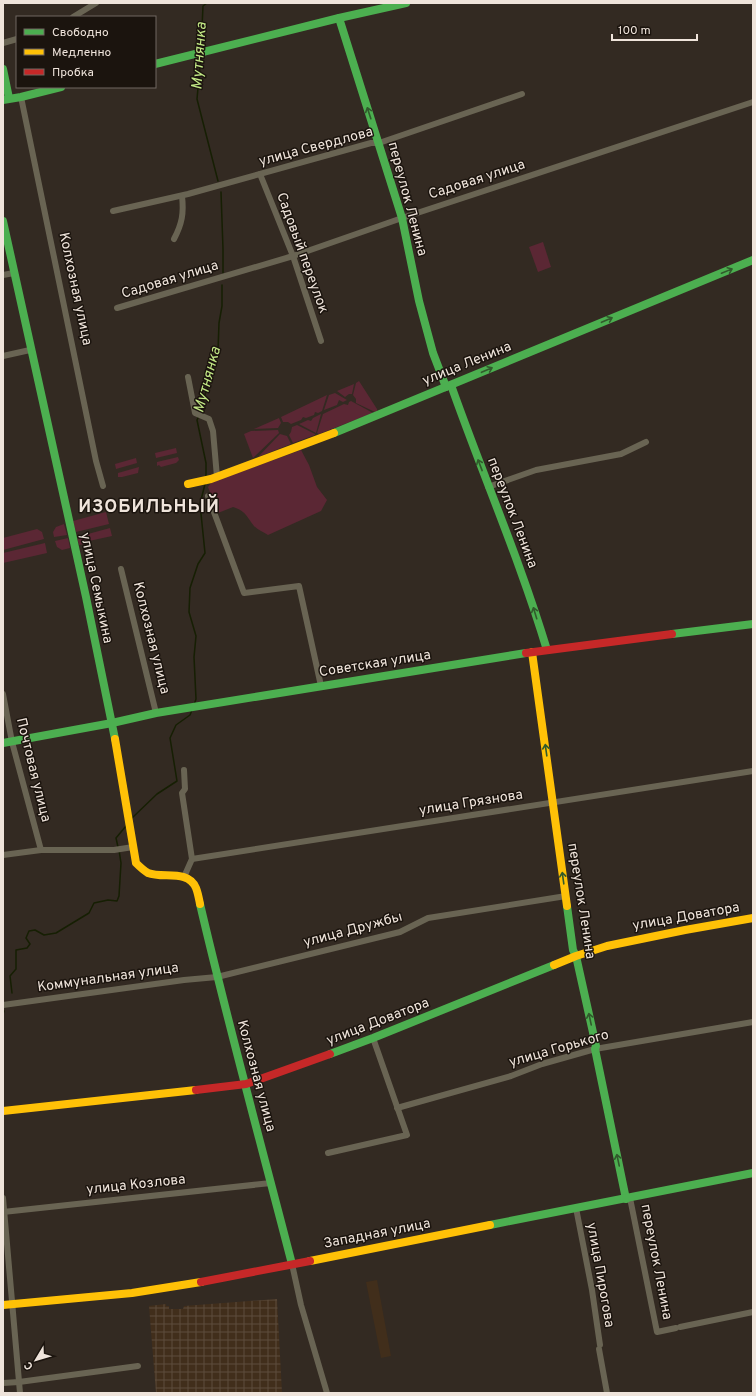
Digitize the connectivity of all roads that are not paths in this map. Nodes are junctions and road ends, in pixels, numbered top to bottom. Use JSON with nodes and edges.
{"nodes":[{"id":1,"x":96,"y":3,"type":"edge"},
{"id":2,"x":406,"y":3,"type":"edge"},
{"id":3,"x":75,"y":16,"type":"edge"},
{"id":4,"x":339,"y":18,"type":"junction"},
{"id":5,"x":16,"y":39,"type":"edge"},
{"id":6,"x":3,"y":43,"type":"edge"},
{"id":7,"x":156,"y":64,"type":"edge"},
{"id":8,"x":3,"y":69,"type":"edge"},
{"id":9,"x":57,"y":88,"type":"edge"},
{"id":10,"x":522,"y":94,"type":"dead end"},
{"id":11,"x":21,"y":97,"type":"junction"},
{"id":12,"x":6,"y":99,"type":"edge"},
{"id":13,"x":753,"y":102,"type":"edge"},
{"id":14,"x":379,"y":143,"type":"junction"},
{"id":15,"x":260,"y":174,"type":"junction"},
{"id":16,"x":182,"y":196,"type":"junction"},
{"id":17,"x":113,"y":211,"type":"dead end"},
{"id":18,"x":402,"y":218,"type":"junction"},
{"id":19,"x":3,"y":221,"type":"edge"},
{"id":20,"x":174,"y":239,"type":"dead end"},
{"id":21,"x":293,"y":256,"type":"junction"},
{"id":22,"x":753,"y":260,"type":"edge"},
{"id":23,"x":14,"y":273,"type":"junction"},
{"id":24,"x":3,"y":275,"type":"edge"},
{"id":25,"x":117,"y":308,"type":"dead end"},
{"id":26,"x":321,"y":341,"type":"dead end"},
{"id":27,"x":30,"y":350,"type":"junction"},
{"id":28,"x":3,"y":356,"type":"edge"},
{"id":29,"x":188,"y":377,"type":"dead end"},
{"id":30,"x":448,"y":386,"type":"junction"},
{"id":31,"x":646,"y":442,"type":"dead end"},
{"id":32,"x":214,"y":478,"type":"junction"},
{"id":33,"x":188,"y":484,"type":"dead end"},
{"id":34,"x":103,"y":486,"type":"dead end"},
{"id":35,"x":488,"y":487,"type":"junction"},
{"id":36,"x":208,"y":496,"type":"dead end"},
{"id":37,"x":120,"y":569,"type":"dead end"},
{"id":38,"x":753,"y":624,"type":"edge"},
{"id":39,"x":547,"y":650,"type":"junction"},
{"id":40,"x":532,"y":652,"type":"junction"},
{"id":41,"x":321,"y":686,"type":"junction"},
{"id":42,"x":3,"y":694,"type":"edge"},
{"id":43,"x":156,"y":713,"type":"junction"},
{"id":44,"x":112,"y":723,"type":"junction"},
{"id":45,"x":12,"y":742,"type":"junction"},
{"id":46,"x":3,"y":743,"type":"edge"},
{"id":47,"x":184,"y":770,"type":"dead end"},
{"id":48,"x":753,"y":771,"type":"edge"},
{"id":49,"x":553,"y":802,"type":"junction"},
{"id":50,"x":133,"y":847,"type":"junction"},
{"id":51,"x":41,"y":850,"type":"junction"},
{"id":52,"x":3,"y":856,"type":"edge"},
{"id":53,"x":192,"y":859,"type":"junction"},
{"id":54,"x":184,"y":877,"type":"junction"},
{"id":55,"x":566,"y":896,"type":"junction"},
{"id":56,"x":753,"y":918,"type":"edge"},
{"id":57,"x":576,"y":956,"type":"junction"},
{"id":58,"x":217,"y":978,"type":"junction"},
{"id":59,"x":3,"y":1005,"type":"edge"},
{"id":60,"x":753,"y":1022,"type":"edge"},
{"id":61,"x":373,"y":1038,"type":"junction"},
{"id":62,"x":596,"y":1049,"type":"junction"},
{"id":63,"x":246,"y":1084,"type":"junction"},
{"id":64,"x":397,"y":1108,"type":"junction"},
{"id":65,"x":3,"y":1110,"type":"edge"},
{"id":66,"x":328,"y":1153,"type":"dead end"},
{"id":67,"x":753,"y":1173,"type":"edge"},
{"id":68,"x":271,"y":1183,"type":"junction"},
{"id":69,"x":3,"y":1198,"type":"edge"},
{"id":70,"x":628,"y":1198,"type":"junction"},
{"id":71,"x":576,"y":1208,"type":"junction"},
{"id":72,"x":4,"y":1212,"type":"edge"},
{"id":73,"x":292,"y":1264,"type":"junction"},
{"id":74,"x":3,"y":1305,"type":"edge"},
{"id":75,"x":12,"y":1305,"type":"junction"},
{"id":76,"x":753,"y":1312,"type":"edge"},
{"id":77,"x":138,"y":1366,"type":"dead end"},
{"id":78,"x":19,"y":1382,"type":"junction"},
{"id":79,"x":3,"y":1383,"type":"edge"},
{"id":80,"x":20,"y":1393,"type":"edge"},
{"id":81,"x":327,"y":1393,"type":"edge"},
{"id":82,"x":607,"y":1393,"type":"edge"}],
"edges":[{"from":1,"to":3,"type":"street"},
{"from":2,"to":4,"type":"street"},
{"from":4,"to":7,"type":"street"},
{"from":14,"to":4,"type":"street","name":"переулок Ленина","one_way":true},
{"from":5,"to":6,"type":"street"},
{"from":8,"to":12,"type":"street"},
{"from":9,"to":11,"type":"street"},
{"from":10,"to":14,"type":"street","name":"улица Свердлова"},
{"from":11,"to":12,"type":"street"},
{"from":11,"to":34,"type":"street","name":"Колхозная улица"},
{"from":13,"to":18,"type":"street","name":"Садовая улица"},
{"from":14,"to":15,"type":"street","name":"улица Свердлова"},
{"from":14,"to":18,"type":"street","name":"переулок Ленина"},
{"from":15,"to":16,"type":"street","name":"улица Свердлова"},
{"from":15,"to":21,"type":"street","name":"Садовый переулок"},
{"from":16,"to":17,"type":"street","name":"улица Свердлова"},
{"from":16,"to":20,"type":"street"},
{"from":18,"to":21,"type":"street","name":"Садовая улица"},
{"from":18,"to":30,"type":"street","name":"переулок Ленина"},
{"from":19,"to":23,"type":"street","name":"улица Семыкина"},
{"from":21,"to":25,"type":"street","name":"Садовая улица"},
{"from":21,"to":26,"type":"street","name":"Садовый переулок"},
{"from":30,"to":22,"type":"street","name":"улица Ленина","one_way":true},
{"from":23,"to":24,"type":"street"},
{"from":23,"to":27,"type":"street","name":"улица Семыкина"},
{"from":27,"to":28,"type":"street"},
{"from":27,"to":44,"type":"street","name":"улица Семыкина"},
{"from":29,"to":32,"type":"street"},
{"from":30,"to":32,"type":"street","name":"улица Ленина"},
{"from":35,"to":30,"type":"street","name":"переулок Ленина","one_way":true},
{"from":31,"to":35,"type":"street"},
{"from":32,"to":33,"type":"street","name":"улица Ленина"},
{"from":39,"to":35,"type":"street","name":"переулок Ленина","one_way":true},
{"from":36,"to":41,"type":"street"},
{"from":37,"to":43,"type":"street","name":"Колхозная улица"},
{"from":38,"to":39,"type":"street","name":"Советская улица"},
{"from":39,"to":40,"type":"street","name":"Советская улица"},
{"from":40,"to":41,"type":"street","name":"Советская улица"},
{"from":49,"to":40,"type":"street","name":"переулок Ленина","one_way":true},
{"from":41,"to":43,"type":"street","name":"Советская улица"},
{"from":42,"to":45,"type":"street","name":"Почтовая улица"},
{"from":43,"to":44,"type":"street","name":"Советская улица"},
{"from":44,"to":45,"type":"street","name":"Советская улица"},
{"from":44,"to":50,"type":"street","name":"улица Семыкина"},
{"from":45,"to":46,"type":"street","name":"Советская улица"},
{"from":45,"to":51,"type":"street","name":"Почтовая улица"},
{"from":47,"to":53,"type":"street"},
{"from":48,"to":49,"type":"street","name":"улица Грязнова"},
{"from":49,"to":53,"type":"street","name":"улица Грязнова"},
{"from":55,"to":49,"type":"street","name":"переулок Ленина","one_way":true},
{"from":50,"to":51,"type":"street"},
{"from":50,"to":54,"type":"street","name":"улица Семыкина"},
{"from":51,"to":52,"type":"street"},
{"from":53,"to":54,"type":"street"},
{"from":54,"to":58,"type":"street","name":"Колхозная улица"},
{"from":55,"to":57,"type":"street","name":"переулок Ленина"},
{"from":55,"to":58,"type":"street","name":"улица Дружбы"},
{"from":56,"to":57,"type":"street","name":"улица Доватора"},
{"from":57,"to":61,"type":"street","name":"улица Доватора"},
{"from":62,"to":57,"type":"street","name":"переулок Ленина","one_way":true},
{"from":58,"to":59,"type":"street","name":"Коммунальная улица"},
{"from":58,"to":63,"type":"street","name":"Колхозная улица"},
{"from":60,"to":62,"type":"street","name":"улица Горького"},
{"from":61,"to":63,"type":"street","name":"улица Доватора"},
{"from":61,"to":64,"type":"street"},
{"from":62,"to":64,"type":"street","name":"улица Горького"},
{"from":70,"to":62,"type":"street","name":"переулок Ленина","one_way":true},
{"from":63,"to":65,"type":"street","name":"улица Доватора"},
{"from":63,"to":68,"type":"street","name":"Колхозная улица"},
{"from":64,"to":66,"type":"street"},
{"from":67,"to":70,"type":"street","name":"Западная улица"},
{"from":68,"to":72,"type":"street","name":"улица Козлова"},
{"from":68,"to":73,"type":"street","name":"Колхозная улица"},
{"from":69,"to":72,"type":"street"},
{"from":70,"to":71,"type":"street","name":"Западная улица"},
{"from":70,"to":76,"type":"street","name":"переулок Ленина"},
{"from":71,"to":73,"type":"street","name":"Западная улица"},
{"from":71,"to":82,"type":"street","name":"улица Пирогова"},
{"from":72,"to":75,"type":"street"},
{"from":73,"to":75,"type":"street","name":"Западная улица"},
{"from":73,"to":81,"type":"street","name":"Колхозная улица"},
{"from":74,"to":75,"type":"street","name":"Западная улица"},
{"from":75,"to":78,"type":"street"},
{"from":77,"to":78,"type":"street"},
{"from":78,"to":79,"type":"street"},
{"from":78,"to":80,"type":"street"}]}
